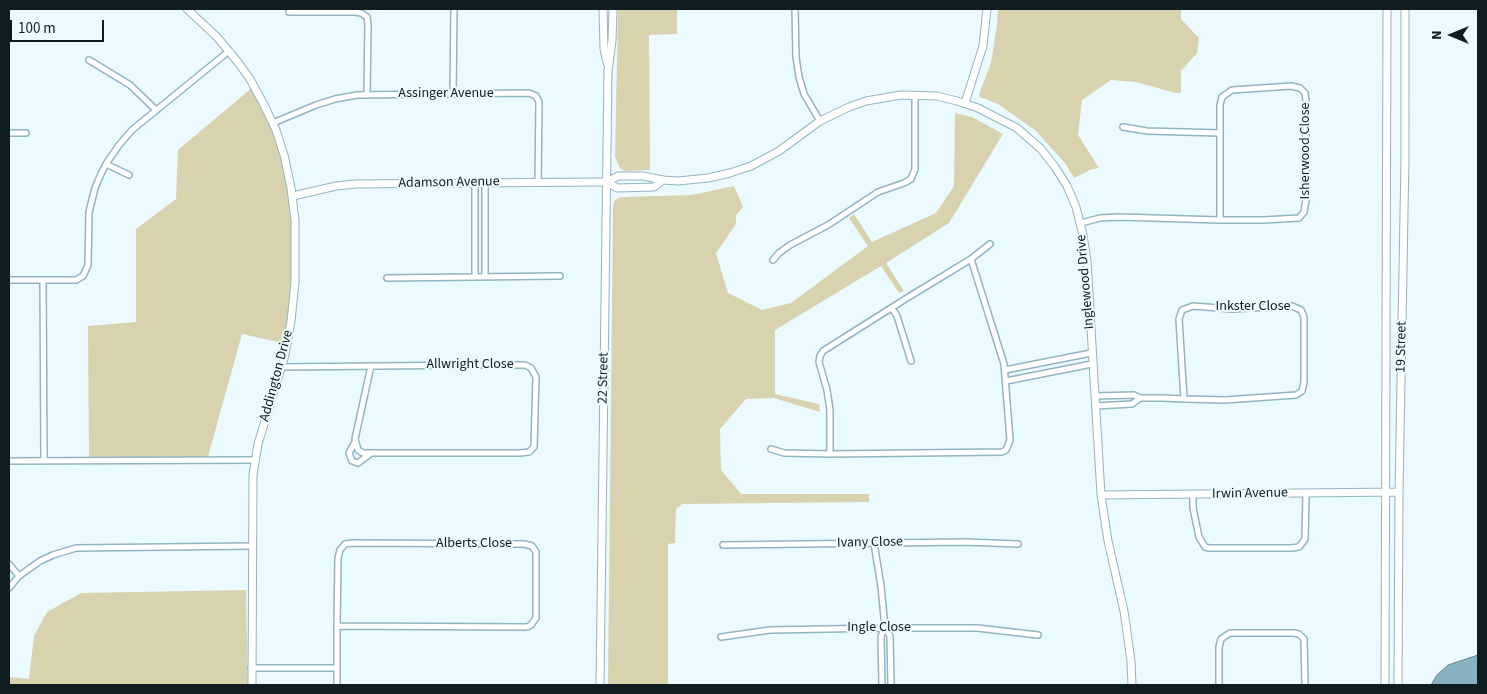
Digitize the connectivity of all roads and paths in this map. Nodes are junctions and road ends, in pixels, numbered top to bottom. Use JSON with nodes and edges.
{"nodes":[{"id":1,"x":187,"y":9,"type":"edge"},
{"id":2,"x":454,"y":9,"type":"edge"},
{"id":3,"x":602,"y":9,"type":"edge"},
{"id":4,"x":613,"y":9,"type":"edge"},
{"id":5,"x":795,"y":9,"type":"edge"},
{"id":6,"x":987,"y":9,"type":"edge"},
{"id":7,"x":1387,"y":9,"type":"edge"},
{"id":8,"x":1405,"y":9,"type":"edge"},
{"id":9,"x":289,"y":12,"type":"dead end"},
{"id":10,"x":228,"y":51,"type":"junction"},
{"id":11,"x":89,"y":60,"type":"dead end"},
{"id":12,"x":608,"y":71,"type":"junction"},
{"id":13,"x":367,"y":94,"type":"junction"},
{"id":14,"x":453,"y":94,"type":"junction"},
{"id":15,"x":915,"y":95,"type":"junction"},
{"id":16,"x":965,"y":103,"type":"junction"},
{"id":17,"x":156,"y":110,"type":"junction"},
{"id":18,"x":820,"y":121,"type":"junction"},
{"id":19,"x":273,"y":124,"type":"junction"},
{"id":20,"x":1123,"y":127,"type":"dead end"},
{"id":21,"x":9,"y":133,"type":"edge"},
{"id":22,"x":26,"y":133,"type":"dead end"},
{"id":23,"x":1220,"y":134,"type":"junction"},
{"id":24,"x":106,"y":164,"type":"junction"},
{"id":25,"x":129,"y":175,"type":"dead end"},
{"id":26,"x":663,"y":180,"type":"junction"},
{"id":27,"x":475,"y":182,"type":"junction"},
{"id":28,"x":485,"y":182,"type":"junction"},
{"id":29,"x":538,"y":182,"type":"junction"},
{"id":30,"x":607,"y":182,"type":"junction"},
{"id":31,"x":292,"y":196,"type":"junction"},
{"id":32,"x":1220,"y":220,"type":"junction"},
{"id":33,"x":1081,"y":223,"type":"junction"},
{"id":34,"x":990,"y":244,"type":"dead end"},
{"id":35,"x":971,"y":259,"type":"junction"},
{"id":36,"x":773,"y":260,"type":"dead end"},
{"id":37,"x":475,"y":276,"type":"junction"},
{"id":38,"x":485,"y":276,"type":"junction"},
{"id":39,"x":560,"y":276,"type":"dead end"},
{"id":40,"x":387,"y":278,"type":"dead end"},
{"id":41,"x":9,"y":280,"type":"edge"},
{"id":42,"x":43,"y":280,"type":"junction"},
{"id":43,"x":892,"y":308,"type":"junction"},
{"id":44,"x":1091,"y":353,"type":"junction"},
{"id":45,"x":911,"y":361,"type":"dead end"},
{"id":46,"x":1092,"y":364,"type":"junction"},
{"id":47,"x":372,"y":366,"type":"junction"},
{"id":48,"x":281,"y":367,"type":"junction"},
{"id":49,"x":1004,"y":370,"type":"junction"},
{"id":50,"x":1006,"y":381,"type":"junction"},
{"id":51,"x":1094,"y":396,"type":"junction"},
{"id":52,"x":1140,"y":398,"type":"junction"},
{"id":53,"x":1184,"y":399,"type":"junction"},
{"id":54,"x":1095,"y":406,"type":"junction"},
{"id":55,"x":355,"y":441,"type":"junction"},
{"id":56,"x":771,"y":449,"type":"dead end"},
{"id":57,"x":370,"y":454,"type":"junction"},
{"id":58,"x":830,"y":454,"type":"junction"},
{"id":59,"x":255,"y":460,"type":"junction"},
{"id":60,"x":9,"y":461,"type":"edge"},
{"id":61,"x":44,"y":461,"type":"junction"},
{"id":62,"x":1399,"y":492,"type":"junction"},
{"id":63,"x":1306,"y":493,"type":"junction"},
{"id":64,"x":1386,"y":493,"type":"junction"},
{"id":65,"x":1192,"y":494,"type":"junction"},
{"id":66,"x":1101,"y":495,"type":"junction"},
{"id":67,"x":874,"y":543,"type":"junction"},
{"id":68,"x":1018,"y":544,"type":"dead end"},
{"id":69,"x":252,"y":546,"type":"junction"},
{"id":70,"x":723,"y":546,"type":"dead end"},
{"id":71,"x":9,"y":564,"type":"edge"},
{"id":72,"x":19,"y":576,"type":"junction"},
{"id":73,"x":9,"y":588,"type":"edge"},
{"id":74,"x":337,"y":626,"type":"junction"},
{"id":75,"x":884,"y":628,"type":"junction"},
{"id":76,"x":1038,"y":635,"type":"dead end"},
{"id":77,"x":721,"y":637,"type":"dead end"},
{"id":78,"x":251,"y":668,"type":"junction"},
{"id":79,"x":337,"y":668,"type":"junction"},
{"id":80,"x":882,"y":672,"type":"junction"},
{"id":81,"x":891,"y":672,"type":"junction"},
{"id":82,"x":252,"y":685,"type":"edge"},
{"id":83,"x":337,"y":685,"type":"edge"},
{"id":84,"x":600,"y":685,"type":"edge"},
{"id":85,"x":882,"y":685,"type":"edge"},
{"id":86,"x":891,"y":685,"type":"edge"},
{"id":87,"x":1132,"y":685,"type":"edge"},
{"id":88,"x":1219,"y":685,"type":"edge"},
{"id":89,"x":1305,"y":685,"type":"edge"},
{"id":90,"x":1386,"y":685,"type":"edge"},
{"id":91,"x":1398,"y":685,"type":"edge"}],
"edges":[{"from":1,"to":10,"type":"street","name":"Addington Drive"},
{"from":2,"to":14,"type":"street"},
{"from":3,"to":12,"type":"street","name":"22 Street"},
{"from":4,"to":12,"type":"street","name":"22 Street"},
{"from":5,"to":18,"type":"street"},
{"from":6,"to":16,"type":"street"},
{"from":7,"to":64,"type":"street","name":"19 Street"},
{"from":8,"to":62,"type":"street","name":"19 Street"},
{"from":9,"to":13,"type":"street"},
{"from":10,"to":17,"type":"street"},
{"from":10,"to":19,"type":"street","name":"Addington Drive"},
{"from":11,"to":17,"type":"street"},
{"from":12,"to":30,"type":"street","name":"22 Street"},
{"from":13,"to":14,"type":"street","name":"Assinger Avenue"},
{"from":13,"to":19,"type":"street","name":"Assinger Avenue"},
{"from":14,"to":29,"type":"street","name":"Assinger Avenue"},
{"from":15,"to":16,"type":"street","name":"Inglewood Drive"},
{"from":15,"to":18,"type":"street","name":"Inglewood Drive"},
{"from":15,"to":36,"type":"street"},
{"from":16,"to":33,"type":"street","name":"Inglewood Drive"},
{"from":17,"to":24,"type":"street"},
{"from":18,"to":26,"type":"street","name":"Inglewood Drive"},
{"from":19,"to":31,"type":"street","name":"Addington Drive"},
{"from":20,"to":23,"type":"street"},
{"from":21,"to":22,"type":"street"},
{"from":23,"to":32,"type":"street","name":"Isherwood Close"},
{"from":23,"to":32,"type":"street","name":"Isherwood Close"},
{"from":24,"to":25,"type":"street"},
{"from":24,"to":42,"type":"street"},
{"from":26,"to":30,"type":"street","name":"Inglewood Drive"},
{"from":26,"to":30,"type":"street","name":"Inglewood Drive"},
{"from":27,"to":28,"type":"street","name":"Adamson Avenue"},
{"from":27,"to":31,"type":"street","name":"Adamson Avenue"},
{"from":27,"to":37,"type":"street"},
{"from":28,"to":29,"type":"street","name":"Adamson Avenue"},
{"from":28,"to":38,"type":"street"},
{"from":29,"to":30,"type":"street","name":"Adamson Avenue"},
{"from":30,"to":84,"type":"street","name":"22 Street"},
{"from":31,"to":48,"type":"street","name":"Addington Drive"},
{"from":32,"to":33,"type":"street","name":"Isherwood Close"},
{"from":33,"to":44,"type":"street","name":"Inglewood Drive"},
{"from":34,"to":35,"type":"street"},
{"from":35,"to":43,"type":"street"},
{"from":35,"to":49,"type":"street"},
{"from":37,"to":38,"type":"street"},
{"from":37,"to":40,"type":"street"},
{"from":38,"to":39,"type":"street"},
{"from":41,"to":42,"type":"street"},
{"from":42,"to":61,"type":"street"},
{"from":43,"to":45,"type":"street"},
{"from":43,"to":58,"type":"street"},
{"from":44,"to":46,"type":"street","name":"Inglewood Drive"},
{"from":44,"to":49,"type":"street"},
{"from":46,"to":50,"type":"street"},
{"from":46,"to":51,"type":"street","name":"Inglewood Drive"},
{"from":47,"to":48,"type":"street","name":"Allwright Close"},
{"from":47,"to":55,"type":"street","name":"Allwright Close"},
{"from":47,"to":57,"type":"street","name":"Allwright Close"},
{"from":48,"to":59,"type":"street","name":"Addington Drive"},
{"from":49,"to":50,"type":"street"},
{"from":50,"to":58,"type":"street"},
{"from":51,"to":52,"type":"street","name":"Inkster Close"},
{"from":51,"to":54,"type":"street","name":"Inglewood Drive"},
{"from":52,"to":53,"type":"street","name":"Inkster Close"},
{"from":52,"to":54,"type":"street","name":"Inkster Close"},
{"from":53,"to":53,"type":"street","name":"Inkster Close"},
{"from":54,"to":66,"type":"street","name":"Inglewood Drive"},
{"from":55,"to":57,"type":"street"},
{"from":55,"to":57,"type":"street","name":"Allwright Close"},
{"from":56,"to":58,"type":"street"},
{"from":59,"to":61,"type":"street"},
{"from":59,"to":69,"type":"street","name":"Addington Drive"},
{"from":60,"to":61,"type":"street"},
{"from":62,"to":64,"type":"street","name":"Irwin Avenue"},
{"from":62,"to":91,"type":"street","name":"19 Street"},
{"from":63,"to":64,"type":"street","name":"Irwin Avenue"},
{"from":63,"to":65,"type":"street","name":"Irwin Avenue"},
{"from":63,"to":65,"type":"street"},
{"from":64,"to":90,"type":"street","name":"19 Street"},
{"from":65,"to":66,"type":"street","name":"Irwin Avenue"},
{"from":66,"to":87,"type":"street","name":"Inglewood Drive"},
{"from":67,"to":68,"type":"street","name":"Ivany Close"},
{"from":67,"to":70,"type":"street","name":"Ivany Close"},
{"from":67,"to":75,"type":"street"},
{"from":69,"to":72,"type":"street"},
{"from":69,"to":78,"type":"street","name":"Addington Drive"},
{"from":71,"to":72,"type":"street"},
{"from":72,"to":73,"type":"street"},
{"from":74,"to":74,"type":"street","name":"Alberts Close"},
{"from":74,"to":79,"type":"street","name":"Alberts Close"},
{"from":75,"to":76,"type":"street","name":"Ingle Close"},
{"from":75,"to":77,"type":"street","name":"Ingle Close"},
{"from":75,"to":80,"type":"street"},
{"from":75,"to":81,"type":"street"},
{"from":78,"to":79,"type":"street"},
{"from":78,"to":82,"type":"street","name":"Addington Drive"},
{"from":79,"to":83,"type":"street","name":"Alberts Close"},
{"from":80,"to":81,"type":"street"},
{"from":80,"to":85,"type":"street"},
{"from":81,"to":86,"type":"street"},
{"from":88,"to":89,"type":"street"}]}
